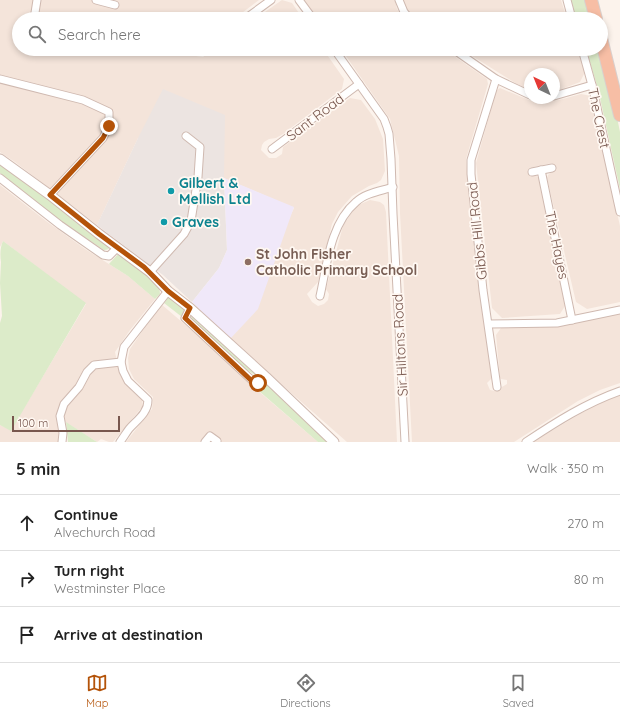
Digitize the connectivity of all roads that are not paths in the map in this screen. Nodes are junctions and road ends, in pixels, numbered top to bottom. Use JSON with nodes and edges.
{"nodes":[{"id":1,"x":37,"y":0,"type":"edge"},
{"id":2,"x":96,"y":0,"type":"edge"},
{"id":3,"x":271,"y":0,"type":"edge"},
{"id":4,"x":300,"y":0,"type":"edge"},
{"id":5,"x":399,"y":0,"type":"edge"},
{"id":6,"x":567,"y":0,"type":"edge"},
{"id":7,"x":591,"y":0,"type":"edge"},
{"id":8,"x":115,"y":5,"type":"dead end"},
{"id":9,"x":35,"y":12,"type":"edge"},
{"id":10,"x":255,"y":12,"type":"edge"},
{"id":11,"x":308,"y":12,"type":"edge"},
{"id":12,"x":404,"y":12,"type":"edge"},
{"id":13,"x":570,"y":12,"type":"edge"},
{"id":14,"x":594,"y":12,"type":"edge"},
{"id":15,"x":339,"y":56,"type":"edge"},
{"id":16,"x":463,"y":56,"type":"edge"},
{"id":17,"x":584,"y":56,"type":"edge"},
{"id":18,"x":605,"y":56,"type":"edge"},
{"id":19,"x":0,"y":78,"type":"edge"},
{"id":20,"x":496,"y":79,"type":"junction"},
{"id":21,"x":359,"y":84,"type":"junction"},
{"id":22,"x":592,"y":85,"type":"junction"},
{"id":23,"x":524,"y":92,"type":"edge"},
{"id":24,"x":560,"y":94,"type":"edge"},
{"id":25,"x":620,"y":115,"type":"edge"},
{"id":26,"x":186,"y":136,"type":"dead end"},
{"id":27,"x":272,"y":149,"type":"dead end"},
{"id":28,"x":0,"y":159,"type":"edge"},
{"id":29,"x":552,"y":168,"type":"dead end"},
{"id":30,"x":542,"y":170,"type":"junction"},
{"id":31,"x":532,"y":172,"type":"dead end"},
{"id":32,"x":0,"y":178,"type":"edge"},
{"id":33,"x":393,"y":187,"type":"junction"},
{"id":34,"x":50,"y":195,"type":"junction"},
{"id":35,"x":620,"y":212,"type":"edge"},
{"id":36,"x":117,"y":248,"type":"junction"},
{"id":37,"x":150,"y":272,"type":"junction"},
{"id":38,"x":168,"y":291,"type":"junction"},
{"id":39,"x":320,"y":296,"type":"dead end"},
{"id":40,"x":190,"y":308,"type":"junction"},
{"id":41,"x":620,"y":310,"type":"edge"},
{"id":42,"x":572,"y":320,"type":"junction"},
{"id":43,"x":489,"y":324,"type":"junction"},
{"id":44,"x":120,"y":362,"type":"junction"},
{"id":45,"x":266,"y":377,"type":"junction"},
{"id":46,"x":497,"y":387,"type":"dead end"},
{"id":47,"x":620,"y":390,"type":"edge"},
{"id":48,"x":217,"y":441,"type":"dead end"},
{"id":49,"x":62,"y":442,"type":"edge"},
{"id":50,"x":120,"y":442,"type":"edge"},
{"id":51,"x":205,"y":442,"type":"edge"},
{"id":52,"x":334,"y":442,"type":"edge"},
{"id":53,"x":405,"y":442,"type":"edge"},
{"id":54,"x":526,"y":442,"type":"edge"}],
"edges":[{"from":1,"to":9,"type":"street"},
{"from":2,"to":8,"type":"street"},
{"from":3,"to":10,"type":"street"},
{"from":4,"to":11,"type":"street"},
{"from":5,"to":12,"type":"street"},
{"from":6,"to":13,"type":"street"},
{"from":7,"to":14,"type":"highway"},
{"from":15,"to":21,"type":"street","name":"Sir Hiltons Road"},
{"from":16,"to":20,"type":"street"},
{"from":17,"to":22,"type":"street","name":"The Crest"},
{"from":18,"to":25,"type":"highway"},
{"from":19,"to":34,"type":"street"},
{"from":20,"to":23,"type":"street"},
{"from":20,"to":43,"type":"street","name":"Gibbs Hill Road"},
{"from":21,"to":27,"type":"street","name":"Sant Road"},
{"from":21,"to":33,"type":"street","name":"Sir Hiltons Road"},
{"from":22,"to":24,"type":"street"},
{"from":22,"to":35,"type":"street","name":"The Crest"},
{"from":26,"to":37,"type":"street"},
{"from":28,"to":34,"type":"street"},
{"from":29,"to":30,"type":"street"},
{"from":30,"to":31,"type":"street"},
{"from":30,"to":42,"type":"street","name":"The Hayes"},
{"from":32,"to":36,"type":"street"},
{"from":33,"to":39,"type":"street"},
{"from":33,"to":53,"type":"street","name":"Sir Hiltons Road"},
{"from":34,"to":36,"type":"street"},
{"from":36,"to":37,"type":"street"},
{"from":37,"to":38,"type":"street"},
{"from":38,"to":40,"type":"street"},
{"from":38,"to":44,"type":"street"},
{"from":40,"to":45,"type":"street"},
{"from":40,"to":45,"type":"street"},
{"from":41,"to":42,"type":"street"},
{"from":42,"to":43,"type":"street"},
{"from":43,"to":46,"type":"street","name":"Gibbs Hill Road"},
{"from":44,"to":49,"type":"street"},
{"from":44,"to":50,"type":"street"},
{"from":45,"to":52,"type":"street"},
{"from":47,"to":54,"type":"street"},
{"from":48,"to":51,"type":"street"}]}
